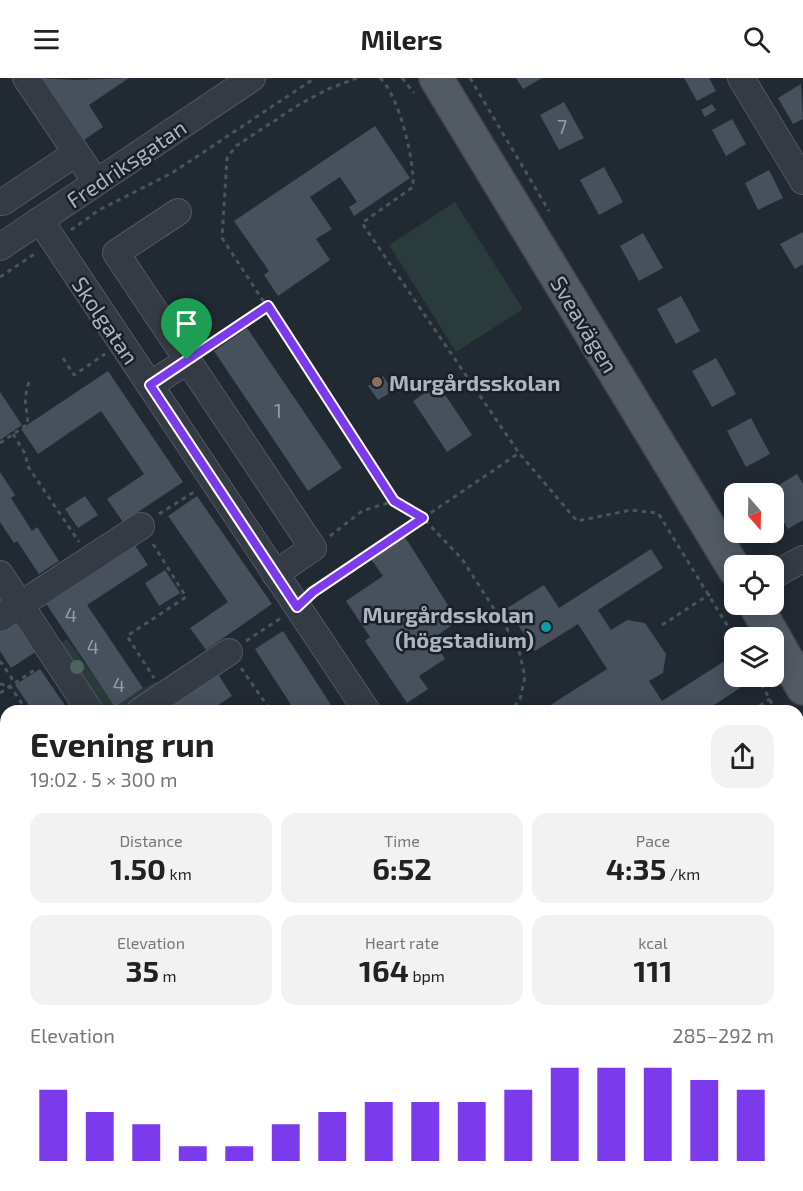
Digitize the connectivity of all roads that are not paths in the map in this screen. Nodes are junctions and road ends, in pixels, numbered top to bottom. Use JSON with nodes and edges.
{"nodes":[{"id":1,"x":26,"y":78,"type":"edge"},
{"id":2,"x":252,"y":78,"type":"edge"},
{"id":3,"x":436,"y":78,"type":"edge"},
{"id":4,"x":741,"y":78,"type":"edge"},
{"id":5,"x":76,"y":153,"type":"junction"},
{"id":6,"x":803,"y":181,"type":"edge"},
{"id":7,"x":96,"y":182,"type":"junction"},
{"id":8,"x":2,"y":201,"type":"edge"},
{"id":9,"x":178,"y":212,"type":"dead end"},
{"id":10,"x":40,"y":220,"type":"junction"},
{"id":11,"x":0,"y":247,"type":"edge"},
{"id":12,"x":187,"y":360,"type":"junction"},
{"id":13,"x":150,"y":385,"type":"junction"},
{"id":14,"x":141,"y":526,"type":"road end"},
{"id":15,"x":726,"y":555,"type":"edge"},
{"id":16,"x":803,"y":559,"type":"edge"},
{"id":17,"x":784,"y":569,"type":"edge"},
{"id":18,"x":0,"y":574,"type":"edge"},
{"id":19,"x":275,"y":574,"type":"junction"},
{"id":20,"x":10,"y":611,"type":"edge"},
{"id":21,"x":762,"y":615,"type":"edge"},
{"id":22,"x":229,"y":652,"type":"road end"},
{"id":23,"x":803,"y":688,"type":"edge"},
{"id":24,"x":86,"y":705,"type":"edge"},
{"id":25,"x":149,"y":705,"type":"edge"},
{"id":26,"x":363,"y":705,"type":"edge"}],
"edges":[{"from":1,"to":5,"type":"street"},
{"from":2,"to":7,"type":"street","name":"Fredriksgatan"},
{"from":3,"to":15,"type":"main road","name":"Sveavägen"},
{"from":4,"to":6,"type":"street"},
{"from":5,"to":7,"type":"street"},
{"from":5,"to":8,"type":"street"},
{"from":7,"to":10,"type":"street","name":"Fredriksgatan"},
{"from":9,"to":12,"type":"street"},
{"from":10,"to":11,"type":"street","name":"Fredriksgatan"},
{"from":10,"to":13,"type":"street","name":"Skolgatan"},
{"from":12,"to":13,"type":"street"},
{"from":12,"to":19,"type":"street"},
{"from":13,"to":19,"type":"street","name":"Skolgatan"},
{"from":14,"to":20,"type":"street"},
{"from":16,"to":17,"type":"street"},
{"from":18,"to":20,"type":"street"},
{"from":19,"to":26,"type":"street","name":"Skolgatan"},
{"from":20,"to":24,"type":"street"},
{"from":21,"to":23,"type":"main road"},
{"from":22,"to":25,"type":"street"}]}
